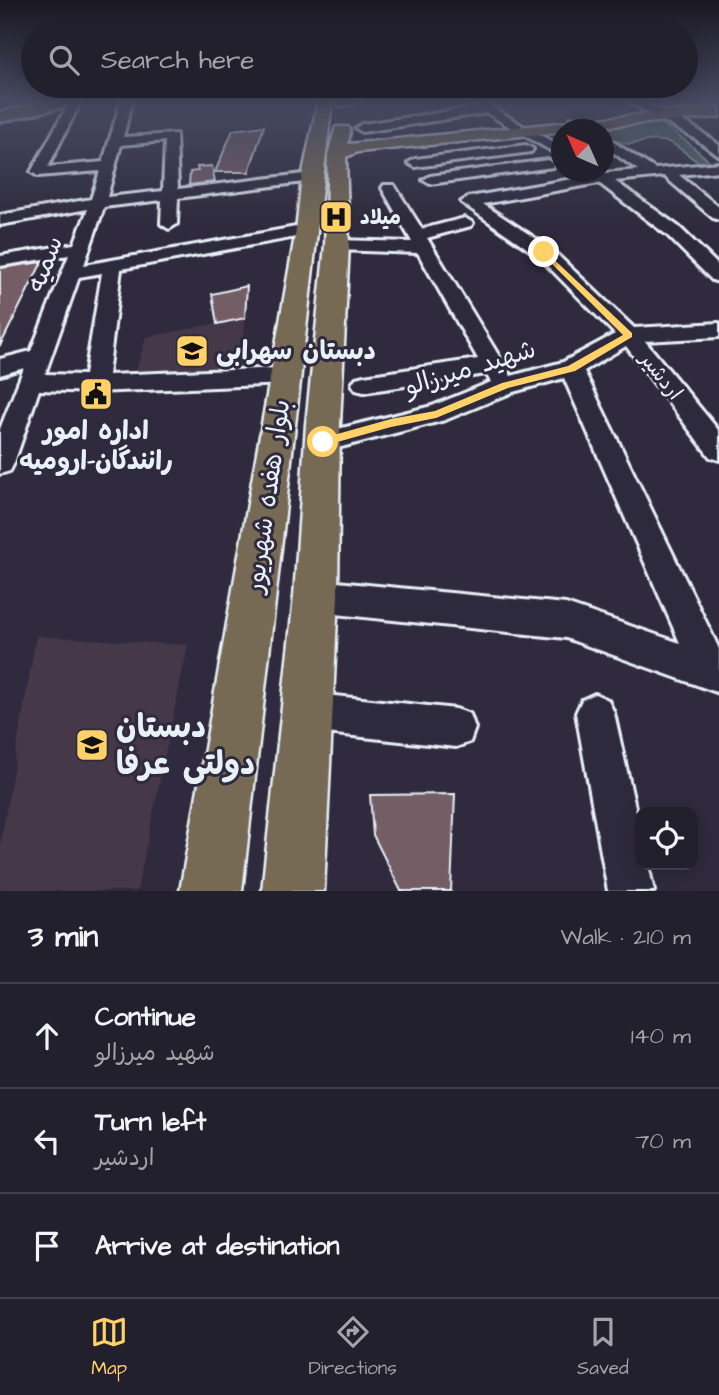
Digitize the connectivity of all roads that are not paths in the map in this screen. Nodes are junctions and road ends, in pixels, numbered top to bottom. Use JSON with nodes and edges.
{"nodes":[{"id":1,"x":115,"y":142,"type":"edge"},
{"id":2,"x":53,"y":143,"type":"edge"},
{"id":3,"x":172,"y":143,"type":"edge"},
{"id":4,"x":295,"y":143,"type":"edge"},
{"id":5,"x":339,"y":143,"type":"edge"},
{"id":6,"x":353,"y":143,"type":"edge"},
{"id":7,"x":397,"y":143,"type":"edge"},
{"id":8,"x":457,"y":143,"type":"edge"},
{"id":9,"x":614,"y":146,"type":"edge"},
{"id":10,"x":526,"y":149,"type":"dead end"},
{"id":11,"x":473,"y":156,"type":"junction"},
{"id":12,"x":415,"y":163,"type":"dead end"},
{"id":13,"x":548,"y":164,"type":"dead end"},
{"id":14,"x":108,"y":166,"type":"junction"},
{"id":15,"x":719,"y":167,"type":"edge"},
{"id":16,"x":493,"y":173,"type":"junction"},
{"id":17,"x":660,"y":173,"type":"junction"},
{"id":18,"x":614,"y":174,"type":"edge"},
{"id":19,"x":430,"y":180,"type":"dead end"},
{"id":20,"x":566,"y":182,"type":"edge"},
{"id":21,"x":606,"y":182,"type":"edge"},
{"id":22,"x":389,"y":188,"type":"dead end"},
{"id":23,"x":518,"y":193,"type":"junction"},
{"id":24,"x":170,"y":195,"type":"junction"},
{"id":25,"x":469,"y":202,"type":"joint"},
{"id":26,"x":98,"y":203,"type":"junction"},
{"id":27,"x":719,"y":215,"type":"edge"},
{"id":28,"x":0,"y":220,"type":"edge"},
{"id":29,"x":465,"y":223,"type":"dead end"},
{"id":30,"x":169,"y":224,"type":"dead end"},
{"id":31,"x":322,"y":238,"type":"junction"},
{"id":32,"x":420,"y":242,"type":"junction"},
{"id":33,"x":81,"y":248,"type":"junction"},
{"id":34,"x":0,"y":261,"type":"edge"},
{"id":35,"x":113,"y":264,"type":"junction"},
{"id":36,"x":72,"y":273,"type":"junction"},
{"id":37,"x":719,"y":276,"type":"edge"},
{"id":38,"x":719,"y":330,"type":"edge"},
{"id":39,"x":629,"y":335,"type":"junction"},
{"id":40,"x":40,"y":356,"type":"junction"},
{"id":41,"x":492,"y":365,"type":"junction"},
{"id":42,"x":0,"y":367,"type":"edge"},
{"id":43,"x":571,"y":368,"type":"junction"},
{"id":44,"x":285,"y":376,"type":"junction"},
{"id":45,"x":30,"y":382,"type":"junction"},
{"id":46,"x":95,"y":384,"type":"junction"},
{"id":47,"x":364,"y":384,"type":"dead end"},
{"id":48,"x":505,"y":386,"type":"junction"},
{"id":49,"x":278,"y":425,"type":"junction"},
{"id":50,"x":323,"y":433,"type":"junction"},
{"id":51,"x":719,"y":450,"type":"edge"},
{"id":52,"x":0,"y":463,"type":"edge"},
{"id":53,"x":316,"y":596,"type":"junction"},
{"id":54,"x":715,"y":674,"type":"edge"},
{"id":55,"x":307,"y":712,"type":"junction"},
{"id":56,"x":595,"y":713,"type":"dead end"},
{"id":57,"x":456,"y":728,"type":"dead end"},
{"id":58,"x":212,"y":891,"type":"edge"},
{"id":59,"x":292,"y":891,"type":"edge"},
{"id":60,"x":631,"y":891,"type":"edge"}],
"edges":[{"from":1,"to":14,"type":"street","name":"سمیه"},
{"from":2,"to":14,"type":"street"},
{"from":3,"to":24,"type":"street"},
{"from":4,"to":24,"type":"street"},
{"from":5,"to":31,"type":"main road","name":"بلوار هفده شهریور"},
{"from":6,"to":7,"type":"main road"},
{"from":8,"to":11,"type":"street"},
{"from":9,"to":17,"type":"street"},
{"from":10,"to":11,"type":"street"},
{"from":11,"to":12,"type":"street"},
{"from":11,"to":16,"type":"street"},
{"from":13,"to":16,"type":"street"},
{"from":14,"to":26,"type":"street","name":"سمیه"},
{"from":15,"to":17,"type":"street"},
{"from":16,"to":19,"type":"street"},
{"from":16,"to":23,"type":"street"},
{"from":17,"to":18,"type":"street"},
{"from":17,"to":27,"type":"street"},
{"from":20,"to":23,"type":"street"},
{"from":21,"to":37,"type":"street"},
{"from":22,"to":32,"type":"street"},
{"from":23,"to":25,"type":"street"},
{"from":24,"to":26,"type":"street"},
{"from":24,"to":30,"type":"street"},
{"from":25,"to":39,"type":"street","name":"اردشیر"},
{"from":26,"to":28,"type":"street"},
{"from":26,"to":33,"type":"street","name":"سمیه"},
{"from":29,"to":32,"type":"street"},
{"from":31,"to":32,"type":"street"},
{"from":31,"to":35,"type":"street"},
{"from":31,"to":44,"type":"main road","name":"بلوار هفده شهریور"},
{"from":31,"to":50,"type":"main road","name":"بلوار هفده شهریور"},
{"from":32,"to":41,"type":"street"},
{"from":33,"to":34,"type":"street"},
{"from":33,"to":36,"type":"street","name":"سمیه"},
{"from":35,"to":36,"type":"street"},
{"from":35,"to":46,"type":"street"},
{"from":36,"to":40,"type":"street","name":"سمیه"},
{"from":38,"to":39,"type":"street"},
{"from":39,"to":43,"type":"street","name":"شهید میرزالو"},
{"from":39,"to":51,"type":"street","name":"اردشیر"},
{"from":40,"to":42,"type":"street"},
{"from":40,"to":45,"type":"street","name":"سمیه"},
{"from":41,"to":47,"type":"street"},
{"from":41,"to":48,"type":"street"},
{"from":43,"to":48,"type":"street","name":"شهید میرزالو"},
{"from":43,"to":54,"type":"street"},
{"from":44,"to":46,"type":"street"},
{"from":44,"to":49,"type":"main road","name":"بلوار هفده شهریور"},
{"from":45,"to":46,"type":"street"},
{"from":45,"to":52,"type":"street","name":"سمیه"},
{"from":48,"to":50,"type":"street","name":"شهید میرزالو"},
{"from":49,"to":50,"type":"main road"},
{"from":49,"to":58,"type":"main road","name":"بلوار هفده شهریور"},
{"from":50,"to":53,"type":"main road","name":"بلوار هفده شهریور"},
{"from":53,"to":54,"type":"street"},
{"from":53,"to":55,"type":"main road","name":"بلوار هفده شهریور"},
{"from":55,"to":57,"type":"street"},
{"from":55,"to":59,"type":"main road","name":"بلوار هفده شهریور"},
{"from":56,"to":60,"type":"street"}]}
